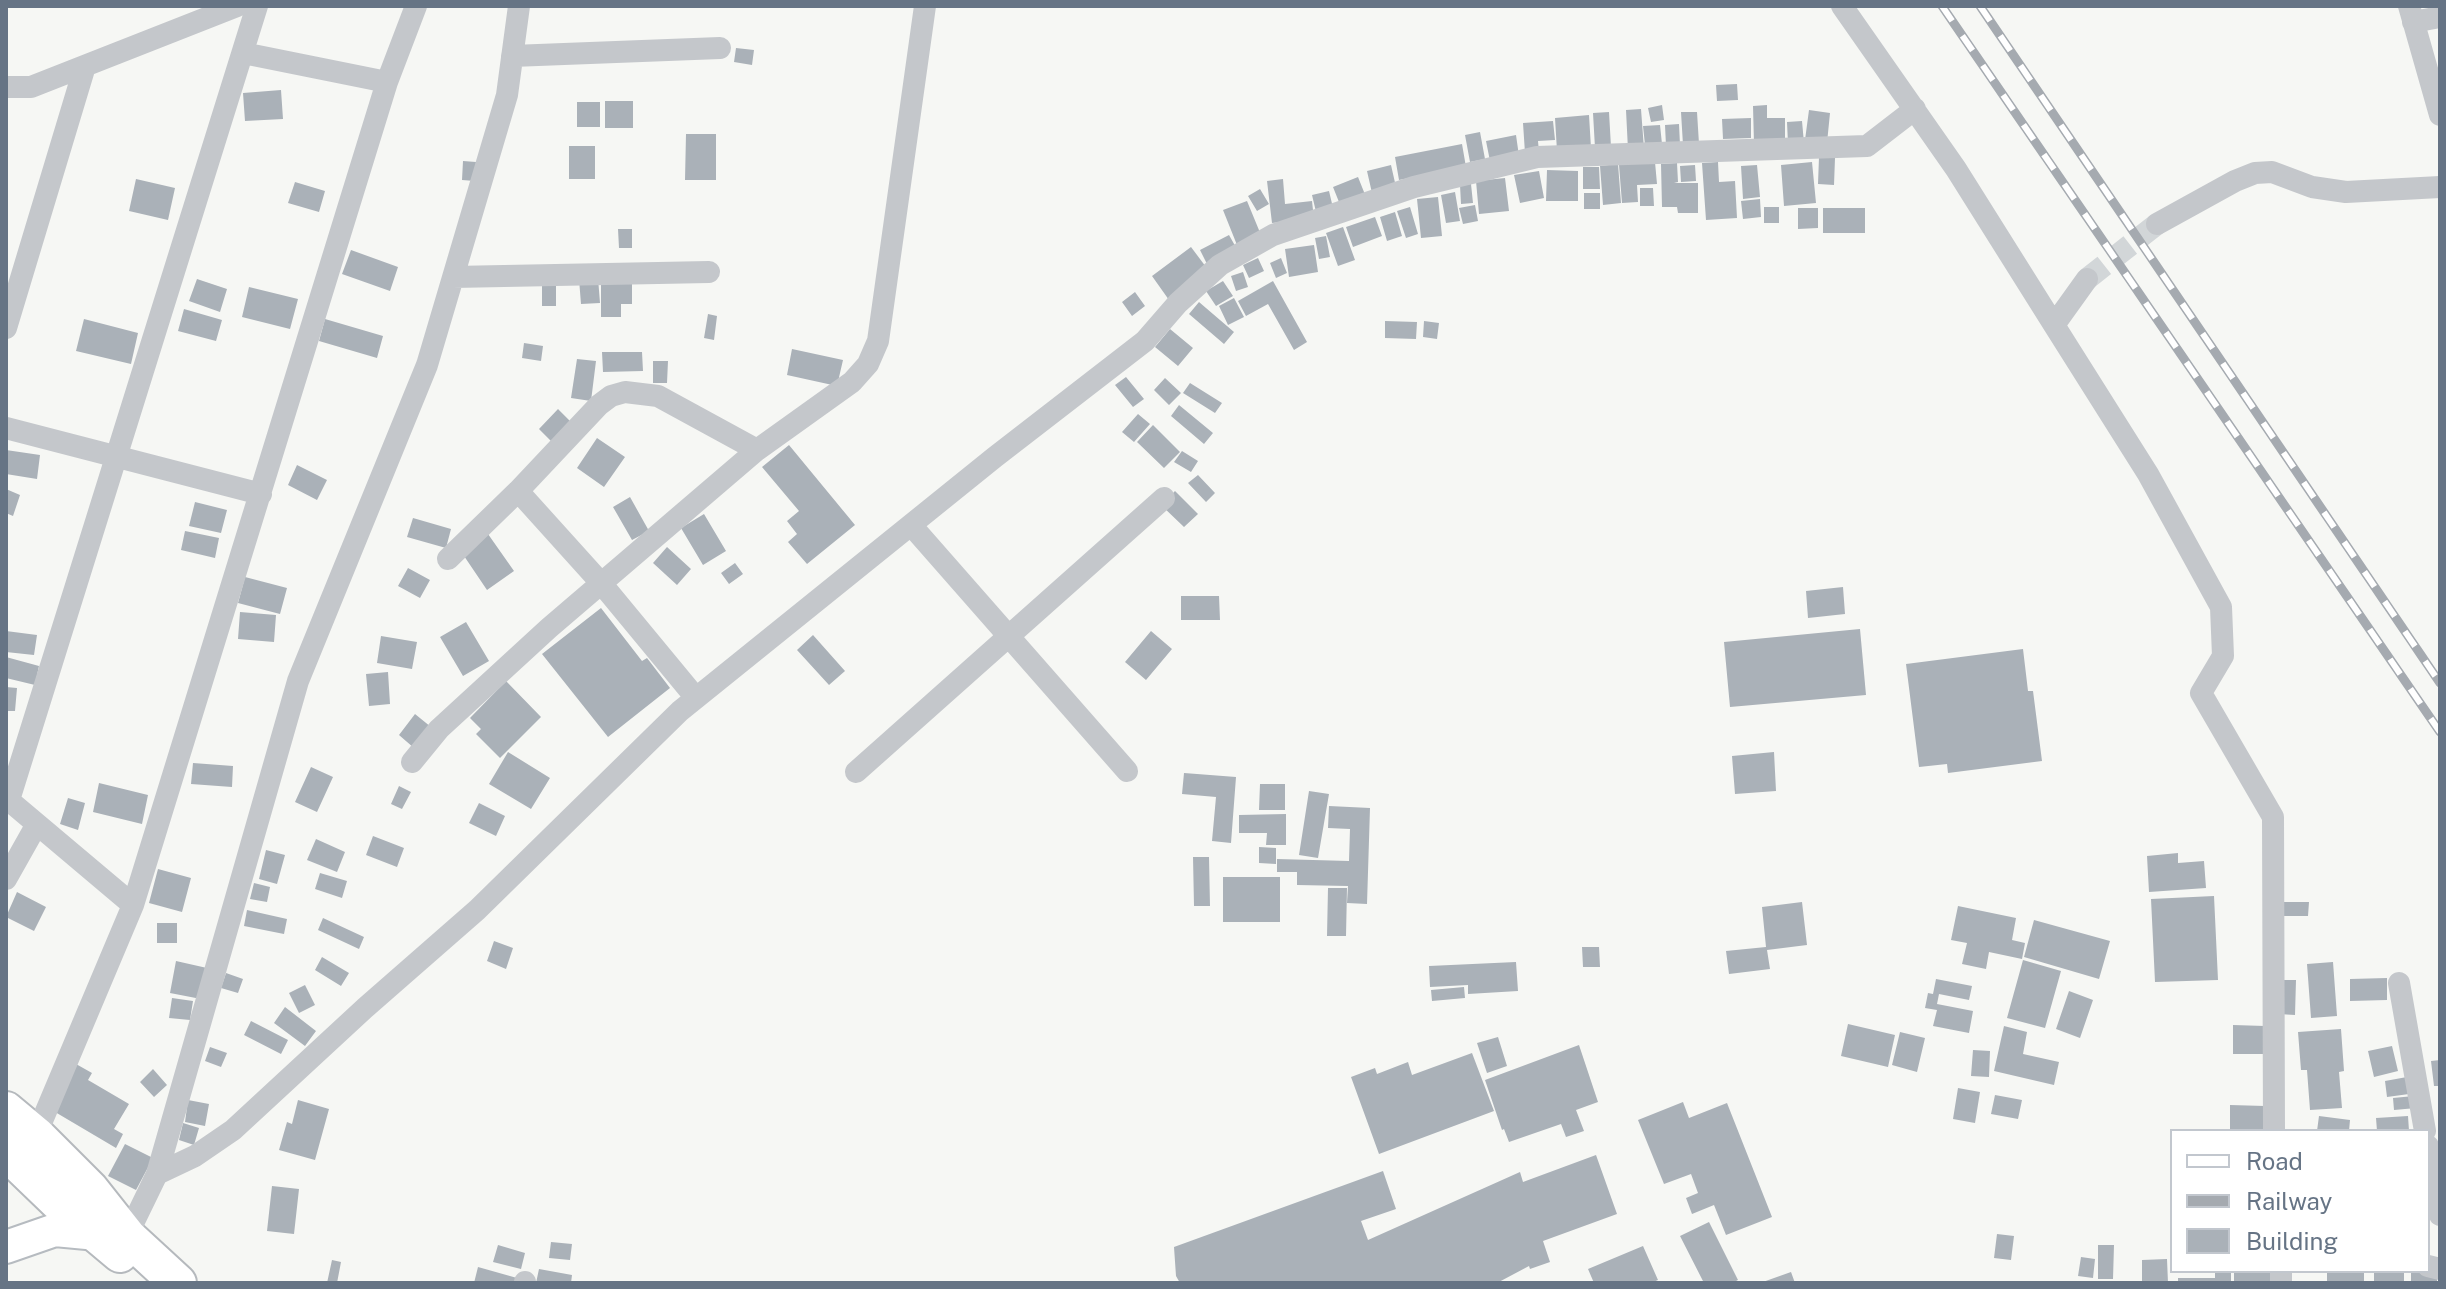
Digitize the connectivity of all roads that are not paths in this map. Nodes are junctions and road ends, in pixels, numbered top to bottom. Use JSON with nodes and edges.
{"nodes":[{"id":1,"x":237,"y":6,"type":"edge"},
{"id":2,"x":257,"y":6,"type":"edge"},
{"id":3,"x":416,"y":6,"type":"edge"},
{"id":4,"x":519,"y":6,"type":"edge"},
{"id":5,"x":925,"y":6,"type":"edge"},
{"id":6,"x":1842,"y":6,"type":"edge"},
{"id":7,"x":2411,"y":14,"type":"edge"},
{"id":8,"x":2440,"y":17,"type":"edge"},
{"id":9,"x":720,"y":48,"type":"dead end"},
{"id":10,"x":243,"y":53,"type":"junction"},
{"id":11,"x":512,"y":56,"type":"junction"},
{"id":12,"x":85,"y":66,"type":"junction"},
{"id":13,"x":387,"y":82,"type":"junction"},
{"id":14,"x":6,"y":87,"type":"edge"},
{"id":15,"x":1915,"y":109,"type":"junction"},
{"id":16,"x":2440,"y":115,"type":"edge"},
{"id":17,"x":2440,"y":187,"type":"edge"},
{"id":18,"x":2157,"y":224,"type":"tunnel mouth"},
{"id":19,"x":709,"y":272,"type":"dead end"},
{"id":20,"x":453,"y":277,"type":"junction"},
{"id":21,"x":2087,"y":279,"type":"tunnel mouth"},
{"id":22,"x":2054,"y":325,"type":"junction"},
{"id":23,"x":6,"y":328,"type":"edge"},
{"id":24,"x":6,"y":428,"type":"edge"},
{"id":25,"x":757,"y":450,"type":"junction"},
{"id":26,"x":116,"y":456,"type":"junction"},
{"id":27,"x":518,"y":491,"type":"junction"},
{"id":28,"x":261,"y":494,"type":"junction"},
{"id":29,"x":1164,"y":498,"type":"dead end"},
{"id":30,"x":911,"y":525,"type":"junction"},
{"id":31,"x":448,"y":559,"type":"dead end"},
{"id":32,"x":601,"y":583,"type":"junction"},
{"id":33,"x":1008,"y":636,"type":"junction"},
{"id":34,"x":696,"y":698,"type":"junction"},
{"id":35,"x":412,"y":762,"type":"dead end"},
{"id":36,"x":1127,"y":771,"type":"dead end"},
{"id":37,"x":856,"y":772,"type":"dead end"},
{"id":38,"x":7,"y":799,"type":"edge"},
{"id":39,"x":37,"y":824,"type":"junction"},
{"id":40,"x":6,"y":879,"type":"edge"},
{"id":41,"x":133,"y":905,"type":"junction"},
{"id":42,"x":2399,"y":983,"type":"dead end"},
{"id":43,"x":6,"y":1110,"type":"edge"},
{"id":44,"x":2274,"y":1129,"type":"edge"},
{"id":45,"x":2425,"y":1129,"type":"edge"},
{"id":46,"x":21,"y":1143,"type":"edge"},
{"id":47,"x":2430,"y":1158,"type":"edge"},
{"id":48,"x":157,"y":1174,"type":"junction"},
{"id":49,"x":2440,"y":1215,"type":"edge"},
{"id":50,"x":116,"y":1244,"type":"junction"},
{"id":51,"x":6,"y":1247,"type":"edge"},
{"id":52,"x":151,"y":1283,"type":"edge"},
{"id":53,"x":178,"y":1283,"type":"edge"}],
"edges":[{"from":1,"to":12,"type":"street"},
{"from":2,"to":10,"type":"street"},
{"from":3,"to":13,"type":"street"},
{"from":4,"to":11,"type":"street"},
{"from":5,"to":25,"type":"street"},
{"from":6,"to":15,"type":"street"},
{"from":7,"to":8,"type":"street"},
{"from":7,"to":16,"type":"street"},
{"from":9,"to":11,"type":"street"},
{"from":10,"to":13,"type":"street"},
{"from":10,"to":26,"type":"street"},
{"from":11,"to":20,"type":"street"},
{"from":12,"to":14,"type":"street"},
{"from":12,"to":23,"type":"street"},
{"from":13,"to":28,"type":"street"},
{"from":15,"to":22,"type":"street"},
{"from":15,"to":30,"type":"street"},
{"from":17,"to":18,"type":"street"},
{"from":19,"to":20,"type":"street"},
{"from":20,"to":48,"type":"street"},
{"from":21,"to":22,"type":"street"},
{"from":22,"to":44,"type":"street"},
{"from":24,"to":26,"type":"street"},
{"from":25,"to":27,"type":"street"},
{"from":25,"to":32,"type":"street"},
{"from":26,"to":28,"type":"street"},
{"from":26,"to":38,"type":"street"},
{"from":27,"to":31,"type":"street"},
{"from":27,"to":32,"type":"street"},
{"from":28,"to":41,"type":"street"},
{"from":29,"to":33,"type":"street"},
{"from":30,"to":33,"type":"street"},
{"from":30,"to":34,"type":"street"},
{"from":32,"to":34,"type":"street"},
{"from":32,"to":35,"type":"street"},
{"from":33,"to":36,"type":"street"},
{"from":33,"to":37,"type":"street"},
{"from":34,"to":48,"type":"street"},
{"from":38,"to":39,"type":"street"},
{"from":39,"to":40,"type":"street"},
{"from":39,"to":41,"type":"street"},
{"from":41,"to":46,"type":"street"},
{"from":42,"to":45,"type":"street"},
{"from":43,"to":46,"type":"main road"},
{"from":46,"to":50,"type":"main road"},
{"from":47,"to":49,"type":"street"},
{"from":48,"to":50,"type":"street"},
{"from":50,"to":51,"type":"street"},
{"from":50,"to":52,"type":"main road"},
{"from":50,"to":53,"type":"main road"}]}
